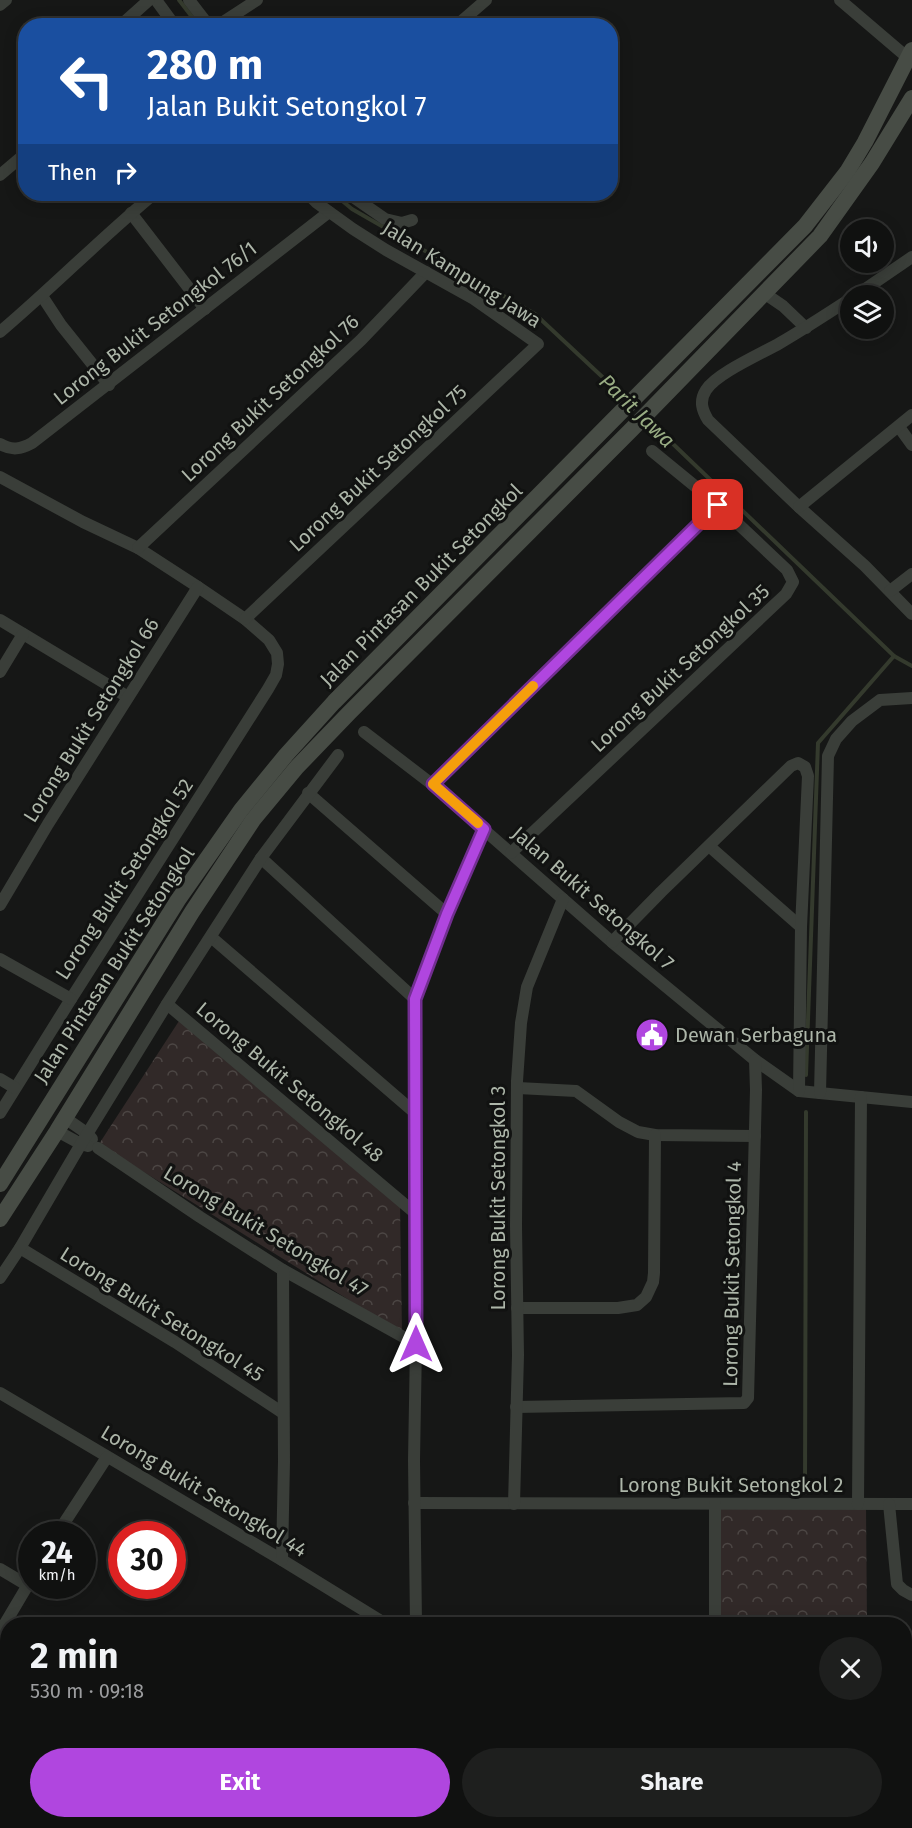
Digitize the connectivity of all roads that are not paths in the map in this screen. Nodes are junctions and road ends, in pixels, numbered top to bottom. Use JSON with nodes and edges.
{"nodes":[{"id":1,"x":6,"y":0,"type":"edge"},
{"id":2,"x":149,"y":0,"type":"edge"},
{"id":3,"x":156,"y":0,"type":"edge"},
{"id":4,"x":189,"y":0,"type":"edge"},
{"id":5,"x":257,"y":0,"type":"edge"},
{"id":6,"x":486,"y":0,"type":"edge"},
{"id":7,"x":840,"y":0,"type":"edge"},
{"id":8,"x":0,"y":5,"type":"edge"},
{"id":9,"x":129,"y":18,"type":"edge"},
{"id":10,"x":169,"y":18,"type":"edge"},
{"id":11,"x":202,"y":18,"type":"edge"},
{"id":12,"x":229,"y":18,"type":"edge"},
{"id":13,"x":465,"y":18,"type":"edge"},
{"id":14,"x":910,"y":54,"type":"edge"},
{"id":15,"x":912,"y":98,"type":"edge"},
{"id":16,"x":18,"y":160,"type":"edge"},
{"id":17,"x":0,"y":175,"type":"edge"},
{"id":18,"x":146,"y":201,"type":"edge"},
{"id":19,"x":315,"y":201,"type":"edge"},
{"id":20,"x":359,"y":201,"type":"edge"},
{"id":21,"x":329,"y":212,"type":"junction"},
{"id":22,"x":131,"y":213,"type":"junction"},
{"id":23,"x":411,"y":220,"type":"dead end"},
{"id":24,"x":912,"y":257,"type":"edge"},
{"id":25,"x":426,"y":272,"type":"junction"},
{"id":26,"x":871,"y":285,"type":"edge"},
{"id":27,"x":765,"y":293,"type":"junction"},
{"id":28,"x":42,"y":296,"type":"junction"},
{"id":29,"x":840,"y":306,"type":"edge"},
{"id":30,"x":205,"y":309,"type":"junction"},
{"id":31,"x":806,"y":328,"type":"junction"},
{"id":32,"x":0,"y":332,"type":"edge"},
{"id":33,"x":538,"y":344,"type":"joint"},
{"id":34,"x":108,"y":385,"type":"junction"},
{"id":35,"x":912,"y":415,"type":"edge"},
{"id":36,"x":899,"y":426,"type":"junction"},
{"id":37,"x":0,"y":444,"type":"edge"},
{"id":38,"x":912,"y":444,"type":"edge"},
{"id":39,"x":652,"y":451,"type":"dead end"},
{"id":40,"x":0,"y":477,"type":"edge"},
{"id":41,"x":718,"y":505,"type":"junction"},
{"id":42,"x":799,"y":507,"type":"junction"},
{"id":43,"x":138,"y":548,"type":"junction"},
{"id":44,"x":912,"y":574,"type":"edge"},
{"id":45,"x":198,"y":587,"type":"junction"},
{"id":46,"x":890,"y":591,"type":"junction"},
{"id":47,"x":912,"y":614,"type":"edge"},
{"id":48,"x":245,"y":619,"type":"junction"},
{"id":49,"x":0,"y":620,"type":"edge"},
{"id":50,"x":23,"y":634,"type":"junction"},
{"id":51,"x":0,"y":672,"type":"edge"},
{"id":52,"x":128,"y":697,"type":"junction"},
{"id":53,"x":912,"y":698,"type":"edge"},
{"id":54,"x":364,"y":732,"type":"dead end"},
{"id":55,"x":338,"y":755,"type":"dead end"},
{"id":56,"x":433,"y":784,"type":"junction"},
{"id":57,"x":308,"y":793,"type":"junction"},
{"id":58,"x":484,"y":829,"type":"junction"},
{"id":59,"x":709,"y":846,"type":"junction"},
{"id":60,"x":511,"y":853,"type":"junction"},
{"id":61,"x":261,"y":858,"type":"junction"},
{"id":62,"x":563,"y":899,"type":"junction"},
{"id":63,"x":0,"y":905,"type":"edge"},
{"id":64,"x":447,"y":914,"type":"junction"},
{"id":65,"x":801,"y":927,"type":"junction"},
{"id":66,"x":211,"y":937,"type":"junction"},
{"id":67,"x":612,"y":942,"type":"junction"},
{"id":68,"x":0,"y":959,"type":"edge"},
{"id":69,"x":70,"y":999,"type":"junction"},
{"id":70,"x":415,"y":999,"type":"junction"},
{"id":71,"x":167,"y":1004,"type":"junction"},
{"id":72,"x":755,"y":1060,"type":"junction"},
{"id":73,"x":0,"y":1079,"type":"edge"},
{"id":74,"x":15,"y":1088,"type":"junction"},
{"id":75,"x":518,"y":1088,"type":"junction"},
{"id":76,"x":799,"y":1091,"type":"junction"},
{"id":77,"x":820,"y":1093,"type":"junction"},
{"id":78,"x":861,"y":1097,"type":"junction"},
{"id":79,"x":912,"y":1102,"type":"edge"},
{"id":80,"x":414,"y":1112,"type":"junction"},
{"id":81,"x":0,"y":1113,"type":"edge"},
{"id":82,"x":61,"y":1125,"type":"junction"},
{"id":83,"x":655,"y":1136,"type":"junction"},
{"id":84,"x":755,"y":1136,"type":"junction"},
{"id":85,"x":84,"y":1139,"type":"junction"},
{"id":86,"x":0,"y":1184,"type":"edge"},
{"id":87,"x":415,"y":1213,"type":"junction"},
{"id":88,"x":0,"y":1219,"type":"edge"},
{"id":89,"x":20,"y":1248,"type":"junction"},
{"id":90,"x":283,"y":1269,"type":"junction"},
{"id":91,"x":0,"y":1278,"type":"edge"},
{"id":92,"x":517,"y":1308,"type":"junction"},
{"id":93,"x":416,"y":1344,"type":"junction"},
{"id":94,"x":0,"y":1393,"type":"edge"},
{"id":95,"x":516,"y":1407,"type":"junction"},
{"id":96,"x":283,"y":1413,"type":"junction"},
{"id":97,"x":107,"y":1457,"type":"junction"},
{"id":98,"x":414,"y":1503,"type":"junction"},
{"id":99,"x":514,"y":1504,"type":"junction"},
{"id":100,"x":715,"y":1504,"type":"junction"},
{"id":101,"x":858,"y":1504,"type":"junction"},
{"id":102,"x":889,"y":1504,"type":"junction"},
{"id":103,"x":912,"y":1504,"type":"edge"},
{"id":104,"x":65,"y":1521,"type":"edge"},
{"id":105,"x":282,"y":1560,"type":"junction"},
{"id":106,"x":0,"y":1569,"type":"edge"},
{"id":107,"x":18,"y":1577,"type":"edge"},
{"id":108,"x":912,"y":1595,"type":"edge"},
{"id":109,"x":19,"y":1599,"type":"edge"},
{"id":110,"x":9,"y":1617,"type":"edge"},
{"id":111,"x":375,"y":1617,"type":"edge"},
{"id":112,"x":416,"y":1617,"type":"edge"},
{"id":113,"x":715,"y":1617,"type":"edge"}],
"edges":[{"from":1,"to":8,"type":"street"},
{"from":2,"to":9,"type":"street"},
{"from":3,"to":10,"type":"street"},
{"from":4,"to":11,"type":"street"},
{"from":5,"to":12,"type":"street"},
{"from":6,"to":13,"type":"street"},
{"from":7,"to":14,"type":"street"},
{"from":14,"to":86,"type":"main road","name":"Jalan Pintasan Bukit Setongkol"},
{"from":15,"to":27,"type":"main road","name":"Jalan Pintasan Bukit Setongkol"},
{"from":16,"to":17,"type":"street"},
{"from":18,"to":22,"type":"street"},
{"from":19,"to":21,"type":"street","name":"Jalan Kampung Jawa"},
{"from":20,"to":23,"type":"street","name":"Jalan Kampung Jawa"},
{"from":21,"to":25,"type":"street","name":"Jalan Kampung Jawa"},
{"from":21,"to":30,"type":"street","name":"Lorong Bukit Setongkol 76/1"},
{"from":22,"to":28,"type":"street"},
{"from":22,"to":30,"type":"street"},
{"from":24,"to":26,"type":"street"},
{"from":25,"to":33,"type":"street","name":"Jalan Kampung Jawa"},
{"from":25,"to":43,"type":"street","name":"Lorong Bukit Setongkol 76"},
{"from":27,"to":31,"type":"street"},
{"from":27,"to":82,"type":"main road","name":"Jalan Pintasan Bukit Setongkol"},
{"from":28,"to":32,"type":"street"},
{"from":28,"to":34,"type":"street"},
{"from":29,"to":31,"type":"street"},
{"from":30,"to":34,"type":"street","name":"Lorong Bukit Setongkol 76/1"},
{"from":31,"to":42,"type":"street"},
{"from":33,"to":48,"type":"street","name":"Lorong Bukit Setongkol 75"},
{"from":34,"to":37,"type":"street","name":"Lorong Bukit Setongkol 76/1"},
{"from":35,"to":36,"type":"street"},
{"from":36,"to":38,"type":"street"},
{"from":36,"to":42,"type":"street"},
{"from":39,"to":41,"type":"street"},
{"from":40,"to":43,"type":"street"},
{"from":41,"to":56,"type":"street"},
{"from":41,"to":60,"type":"street","name":"Lorong Bukit Setongkol 35"},
{"from":42,"to":46,"type":"street"},
{"from":43,"to":45,"type":"street"},
{"from":44,"to":46,"type":"street"},
{"from":45,"to":48,"type":"street"},
{"from":45,"to":52,"type":"street","name":"Lorong Bukit Setongkol 66"},
{"from":46,"to":47,"type":"street"},
{"from":48,"to":69,"type":"street","name":"Lorong Bukit Setongkol 52"},
{"from":49,"to":50,"type":"street"},
{"from":50,"to":51,"type":"street"},
{"from":50,"to":52,"type":"street"},
{"from":52,"to":63,"type":"street","name":"Lorong Bukit Setongkol 66"},
{"from":53,"to":77,"type":"street"},
{"from":54,"to":56,"type":"street","name":"Jalan Bukit Setongkol 7"},
{"from":55,"to":57,"type":"street"},
{"from":56,"to":58,"type":"street","name":"Jalan Bukit Setongkol 7"},
{"from":57,"to":61,"type":"street"},
{"from":57,"to":64,"type":"street"},
{"from":58,"to":60,"type":"street","name":"Jalan Bukit Setongkol 7"},
{"from":58,"to":64,"type":"street"},
{"from":59,"to":65,"type":"street"},
{"from":59,"to":65,"type":"street"},
{"from":59,"to":67,"type":"street"},
{"from":60,"to":62,"type":"street","name":"Jalan Bukit Setongkol 7"},
{"from":61,"to":66,"type":"street"},
{"from":61,"to":70,"type":"street"},
{"from":62,"to":67,"type":"street","name":"Jalan Bukit Setongkol 7"},
{"from":62,"to":75,"type":"street","name":"Lorong Bukit Setongkol 3"},
{"from":64,"to":70,"type":"street"},
{"from":65,"to":76,"type":"street"},
{"from":66,"to":71,"type":"street"},
{"from":66,"to":80,"type":"street"},
{"from":67,"to":72,"type":"street","name":"Jalan Bukit Setongkol 7"},
{"from":68,"to":69,"type":"street"},
{"from":69,"to":74,"type":"street","name":"Lorong Bukit Setongkol 52"},
{"from":70,"to":80,"type":"street"},
{"from":71,"to":85,"type":"street"},
{"from":71,"to":87,"type":"street","name":"Lorong Bukit Setongkol 48"},
{"from":72,"to":76,"type":"street","name":"Jalan Bukit Setongkol 7"},
{"from":72,"to":84,"type":"street","name":"Lorong Bukit Setongkol 4"},
{"from":73,"to":74,"type":"street"},
{"from":74,"to":81,"type":"street","name":"Lorong Bukit Setongkol 52"},
{"from":75,"to":83,"type":"street"},
{"from":75,"to":92,"type":"street","name":"Lorong Bukit Setongkol 3"},
{"from":76,"to":77,"type":"street"},
{"from":77,"to":78,"type":"street"},
{"from":78,"to":79,"type":"street"},
{"from":78,"to":101,"type":"street","name":"Lorong Bukit Setongkol 2"},
{"from":80,"to":87,"type":"street"},
{"from":82,"to":85,"type":"street","name":"Lorong Bukit Setongkol 47"},
{"from":82,"to":88,"type":"main road","name":"Jalan Pintasan Bukit Setongkol"},
{"from":83,"to":84,"type":"street"},
{"from":83,"to":92,"type":"street"},
{"from":84,"to":95,"type":"street","name":"Lorong Bukit Setongkol 4"},
{"from":85,"to":89,"type":"street"},
{"from":85,"to":90,"type":"street","name":"Lorong Bukit Setongkol 47"},
{"from":87,"to":93,"type":"street"},
{"from":89,"to":91,"type":"street"},
{"from":89,"to":96,"type":"street","name":"Lorong Bukit Setongkol 45"},
{"from":90,"to":93,"type":"street","name":"Lorong Bukit Setongkol 47"},
{"from":90,"to":96,"type":"street"},
{"from":92,"to":95,"type":"street","name":"Lorong Bukit Setongkol 3"},
{"from":93,"to":98,"type":"street"},
{"from":94,"to":97,"type":"street","name":"Lorong Bukit Setongkol 44"},
{"from":95,"to":99,"type":"street","name":"Lorong Bukit Setongkol 3"},
{"from":96,"to":105,"type":"street"},
{"from":97,"to":104,"type":"street"},
{"from":97,"to":105,"type":"street","name":"Lorong Bukit Setongkol 44"},
{"from":98,"to":99,"type":"street","name":"Lorong Bukit Setongkol 2"},
{"from":98,"to":112,"type":"street"},
{"from":99,"to":100,"type":"street","name":"Lorong Bukit Setongkol 2"},
{"from":100,"to":101,"type":"street","name":"Lorong Bukit Setongkol 2"},
{"from":100,"to":113,"type":"street"},
{"from":101,"to":102,"type":"street"},
{"from":102,"to":103,"type":"street"},
{"from":102,"to":108,"type":"street"},
{"from":105,"to":111,"type":"street","name":"Lorong Bukit Setongkol 44"},
{"from":106,"to":107,"type":"street"},
{"from":109,"to":110,"type":"street"}]}
